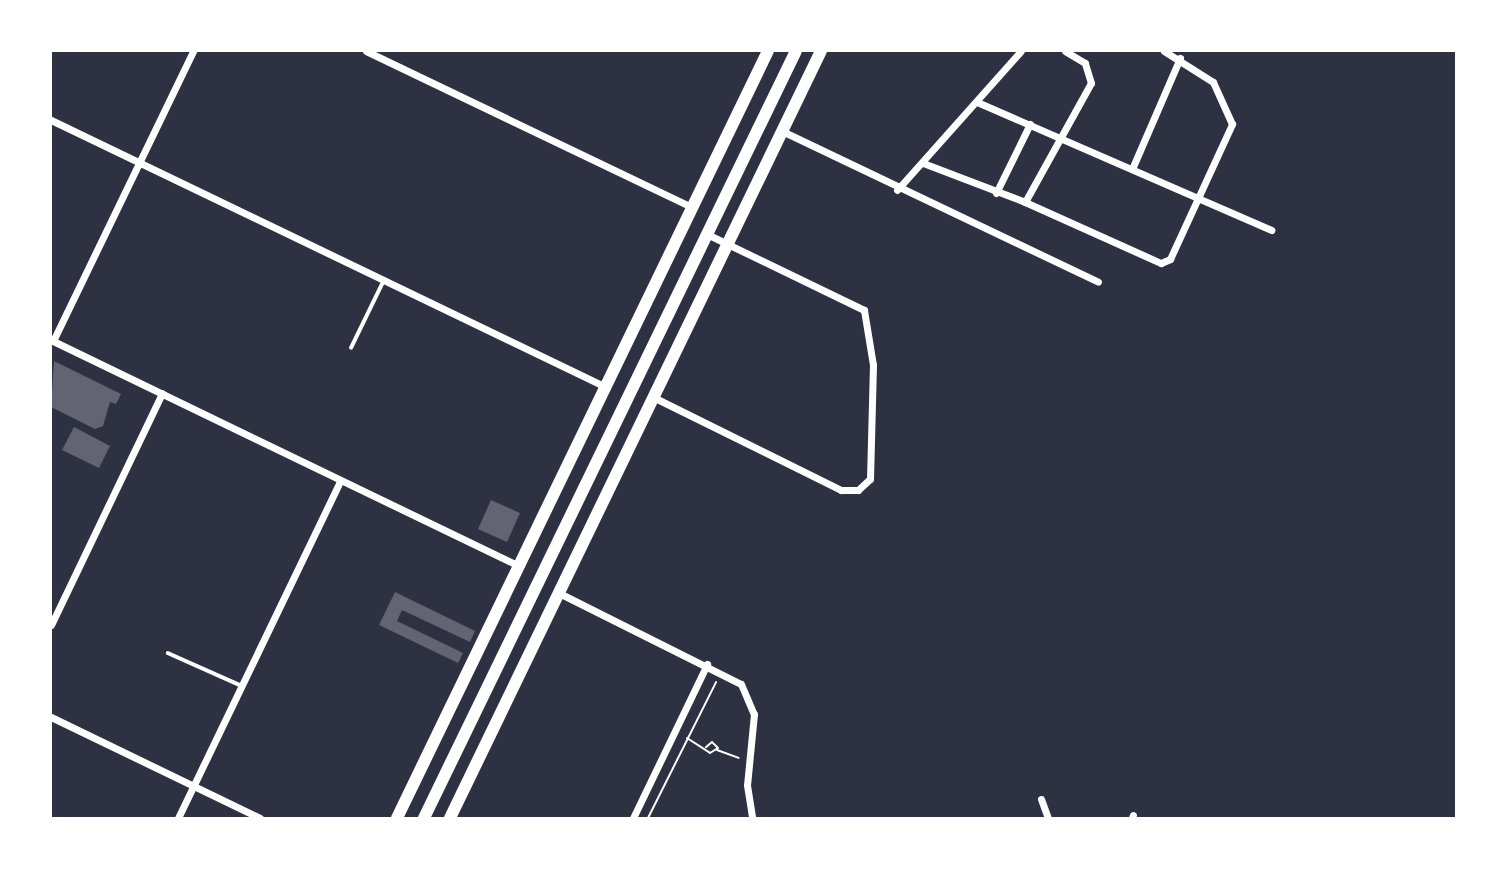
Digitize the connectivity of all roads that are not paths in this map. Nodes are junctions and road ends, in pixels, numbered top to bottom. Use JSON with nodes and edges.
{"nodes":[{"id":1,"x":193,"y":51,"type":"edge"},
{"id":2,"x":366,"y":51,"type":"edge"},
{"id":3,"x":768,"y":51,"type":"edge"},
{"id":4,"x":796,"y":51,"type":"edge"},
{"id":5,"x":821,"y":51,"type":"edge"},
{"id":6,"x":1021,"y":51,"type":"edge"},
{"id":7,"x":1065,"y":51,"type":"edge"},
{"id":8,"x":1164,"y":51,"type":"edge"},
{"id":9,"x":1180,"y":58,"type":"junction"},
{"id":10,"x":976,"y":102,"type":"junction"},
{"id":11,"x":51,"y":120,"type":"edge"},
{"id":12,"x":1030,"y":124,"type":"junction"},
{"id":13,"x":782,"y":131,"type":"junction"},
{"id":14,"x":1065,"y":139,"type":"junction"},
{"id":15,"x":139,"y":162,"type":"junction"},
{"id":16,"x":923,"y":163,"type":"junction"},
{"id":17,"x":1132,"y":169,"type":"junction"},
{"id":18,"x":897,"y":190,"type":"junction"},
{"id":19,"x":996,"y":193,"type":"junction"},
{"id":20,"x":1200,"y":199,"type":"junction"},
{"id":21,"x":1025,"y":202,"type":"junction"},
{"id":22,"x":693,"y":208,"type":"junction"},
{"id":23,"x":1270,"y":230,"type":"dead end"},
{"id":24,"x":706,"y":233,"type":"junction"},
{"id":25,"x":727,"y":243,"type":"junction"},
{"id":26,"x":384,"y":280,"type":"junction"},
{"id":27,"x":1098,"y":282,"type":"dead end"},
{"id":28,"x":52,"y":340,"type":"edge"},
{"id":29,"x":351,"y":348,"type":"dead end"},
{"id":30,"x":606,"y":387,"type":"junction"},
{"id":31,"x":162,"y":393,"type":"junction"},
{"id":32,"x":653,"y":397,"type":"junction"},
{"id":33,"x":341,"y":480,"type":"junction"},
{"id":34,"x":520,"y":566,"type":"junction"},
{"id":35,"x":559,"y":593,"type":"junction"},
{"id":36,"x":51,"y":623,"type":"edge"},
{"id":37,"x":168,"y":653,"type":"dead end"},
{"id":38,"x":707,"y":664,"type":"junction"},
{"id":39,"x":242,"y":686,"type":"junction"},
{"id":40,"x":51,"y":717,"type":"edge"},
{"id":41,"x":193,"y":786,"type":"junction"},
{"id":42,"x":1041,"y":799,"type":"dead end"},
{"id":43,"x":178,"y":818,"type":"edge"},
{"id":44,"x":260,"y":818,"type":"edge"},
{"id":45,"x":397,"y":818,"type":"edge"},
{"id":46,"x":425,"y":818,"type":"edge"},
{"id":47,"x":450,"y":818,"type":"edge"},
{"id":48,"x":633,"y":818,"type":"edge"},
{"id":49,"x":752,"y":818,"type":"edge"},
{"id":50,"x":1048,"y":818,"type":"edge"}],
"edges":[{"from":1,"to":15,"type":"street"},
{"from":2,"to":22,"type":"street"},
{"from":3,"to":22,"type":"main road"},
{"from":4,"to":24,"type":"main road"},
{"from":5,"to":13,"type":"main road"},
{"from":6,"to":10,"type":"street"},
{"from":7,"to":14,"type":"street"},
{"from":8,"to":9,"type":"street"},
{"from":9,"to":17,"type":"street"},
{"from":9,"to":20,"type":"street"},
{"from":10,"to":12,"type":"street"},
{"from":10,"to":16,"type":"street"},
{"from":11,"to":15,"type":"street"},
{"from":12,"to":14,"type":"street"},
{"from":12,"to":19,"type":"street"},
{"from":13,"to":18,"type":"street"},
{"from":13,"to":25,"type":"main road"},
{"from":14,"to":17,"type":"street"},
{"from":14,"to":21,"type":"street"},
{"from":15,"to":26,"type":"street"},
{"from":15,"to":28,"type":"street"},
{"from":16,"to":18,"type":"street"},
{"from":16,"to":19,"type":"street"},
{"from":17,"to":20,"type":"street"},
{"from":18,"to":27,"type":"street"},
{"from":19,"to":21,"type":"street"},
{"from":20,"to":21,"type":"street"},
{"from":20,"to":23,"type":"street"},
{"from":22,"to":30,"type":"main road"},
{"from":24,"to":25,"type":"street"},
{"from":24,"to":46,"type":"main road"},
{"from":25,"to":32,"type":"main road"},
{"from":25,"to":32,"type":"street"},
{"from":26,"to":29,"type":"lane"},
{"from":26,"to":30,"type":"street"},
{"from":28,"to":31,"type":"street"},
{"from":30,"to":34,"type":"main road"},
{"from":31,"to":33,"type":"street"},
{"from":31,"to":36,"type":"street"},
{"from":32,"to":35,"type":"main road"},
{"from":33,"to":34,"type":"street"},
{"from":33,"to":39,"type":"street"},
{"from":34,"to":45,"type":"main road"},
{"from":35,"to":38,"type":"street"},
{"from":35,"to":47,"type":"main road"},
{"from":37,"to":39,"type":"lane"},
{"from":38,"to":48,"type":"street"},
{"from":38,"to":49,"type":"street"},
{"from":39,"to":41,"type":"street"},
{"from":40,"to":41,"type":"street"},
{"from":41,"to":43,"type":"street"},
{"from":41,"to":44,"type":"street"},
{"from":42,"to":50,"type":"street"}]}
